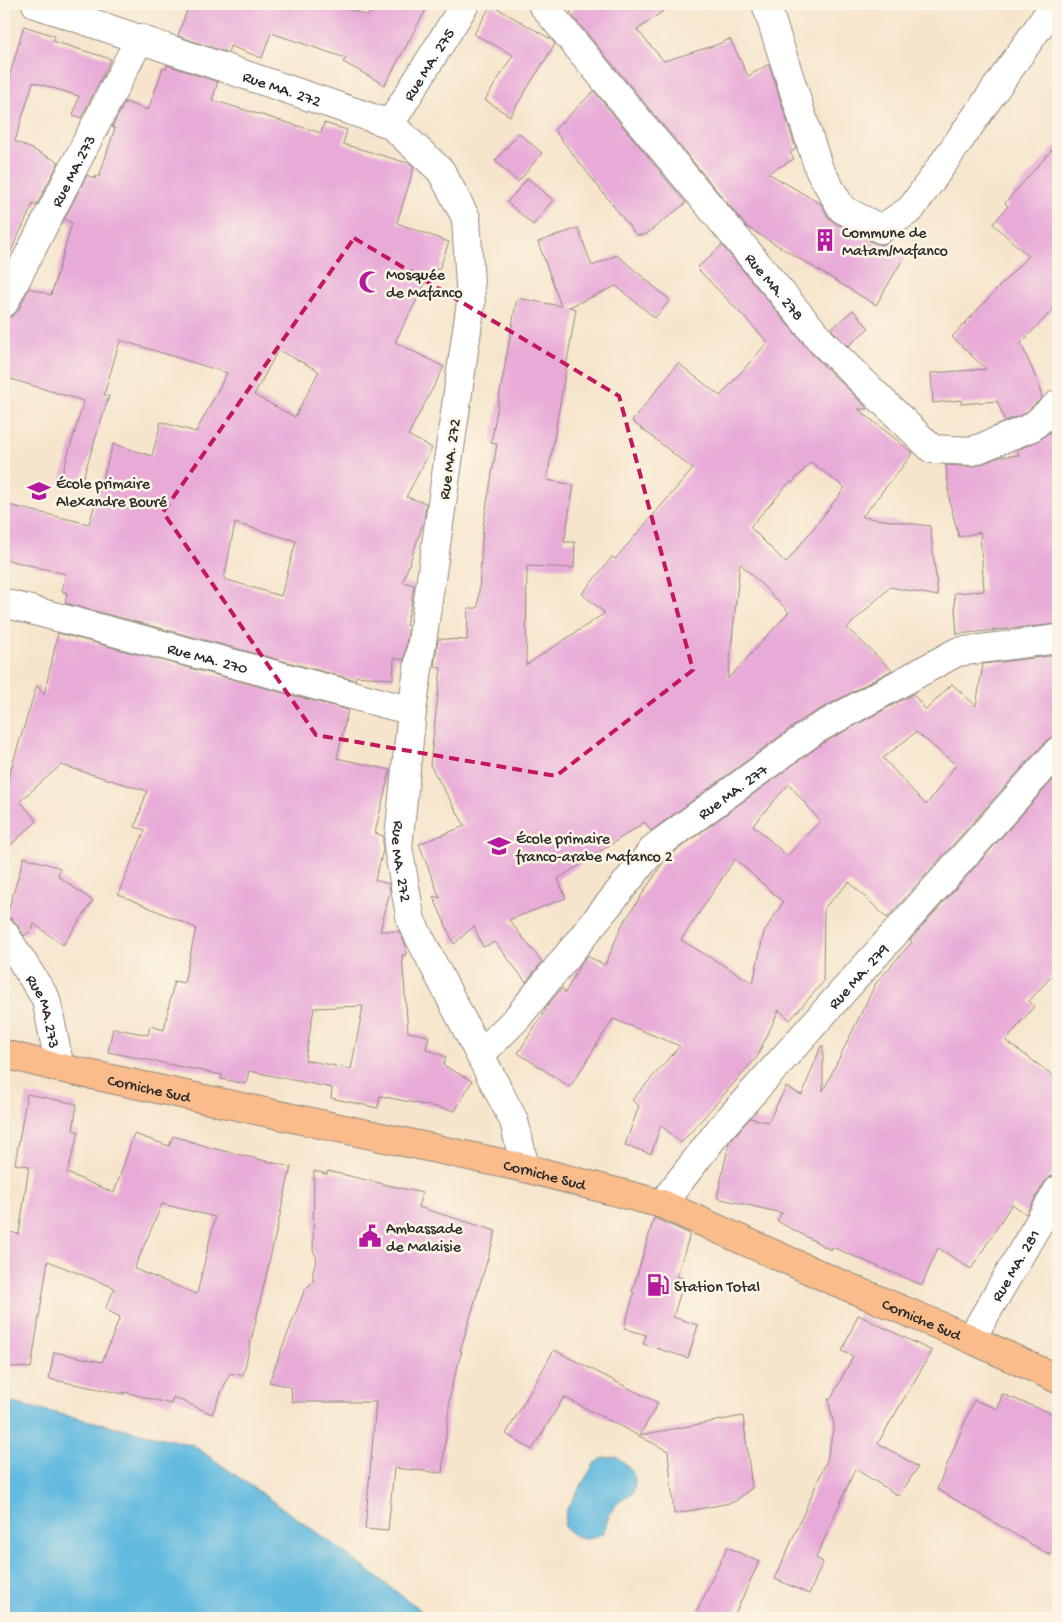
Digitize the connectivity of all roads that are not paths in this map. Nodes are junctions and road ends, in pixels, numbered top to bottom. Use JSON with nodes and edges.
{"nodes":[{"id":1,"x":36,"y":4,"type":"edge"},
{"id":2,"x":465,"y":4,"type":"edge"},
{"id":3,"x":542,"y":4,"type":"edge"},
{"id":4,"x":766,"y":4,"type":"edge"},
{"id":5,"x":1056,"y":4,"type":"edge"},
{"id":6,"x":140,"y":38,"type":"junction"},
{"id":7,"x":390,"y":124,"type":"junction"},
{"id":8,"x":4,"y":303,"type":"edge"},
{"id":9,"x":1058,"y":404,"type":"edge"},
{"id":10,"x":4,"y":603,"type":"edge"},
{"id":11,"x":1058,"y":639,"type":"edge"},
{"id":12,"x":412,"y":711,"type":"junction"},
{"id":13,"x":1058,"y":751,"type":"edge"},
{"id":14,"x":4,"y":933,"type":"edge"},
{"id":15,"x":4,"y":1054,"type":"edge"},
{"id":16,"x":480,"y":1054,"type":"junction"},
{"id":17,"x":60,"y":1068,"type":"junction"},
{"id":18,"x":525,"y":1168,"type":"junction"},
{"id":19,"x":1058,"y":1190,"type":"edge"},
{"id":20,"x":662,"y":1204,"type":"junction"},
{"id":21,"x":971,"y":1339,"type":"junction"},
{"id":22,"x":1058,"y":1379,"type":"edge"}],
"edges":[{"from":1,"to":6,"type":"street","name":"Rue MA. 272"},
{"from":2,"to":7,"type":"street","name":"Rue MA. 275"},
{"from":3,"to":9,"type":"street","name":"Rue MA. 278"},
{"from":4,"to":5,"type":"street"},
{"from":6,"to":7,"type":"street","name":"Rue MA. 272"},
{"from":6,"to":8,"type":"street","name":"Rue MA.273"},
{"from":7,"to":12,"type":"street","name":"Rue MA. 272"},
{"from":10,"to":12,"type":"street","name":"Rue MA. 270"},
{"from":11,"to":16,"type":"street","name":"Rue MA. 277"},
{"from":12,"to":16,"type":"street","name":"Rue MA. 272"},
{"from":13,"to":20,"type":"street","name":"Rue MA. 279"},
{"from":14,"to":17,"type":"street","name":"Rue MA.273"},
{"from":15,"to":17,"type":"main road","name":"Corniche Sud"},
{"from":16,"to":18,"type":"street","name":"Rue MA. 272"},
{"from":17,"to":18,"type":"main road","name":"Corniche Sud"},
{"from":18,"to":20,"type":"main road","name":"Corniche Sud"},
{"from":19,"to":21,"type":"street","name":"Rue MA. 281"},
{"from":20,"to":21,"type":"main road","name":"Corniche Sud"},
{"from":21,"to":22,"type":"main road","name":"Corniche Sud"}]}
